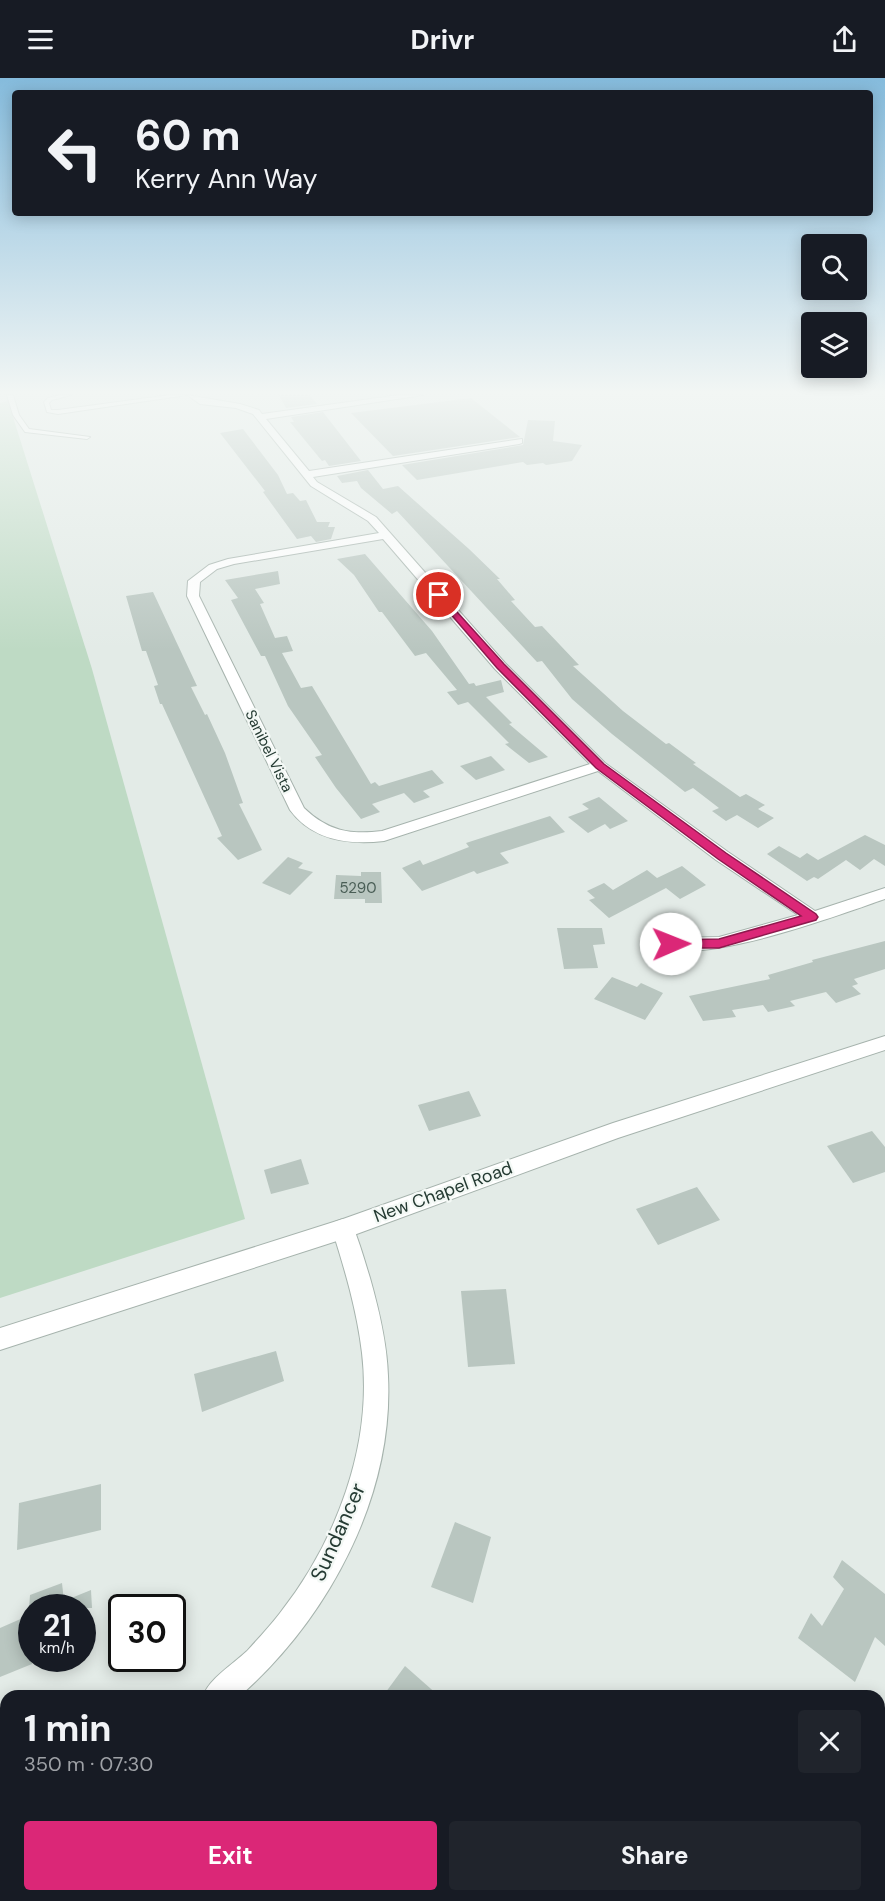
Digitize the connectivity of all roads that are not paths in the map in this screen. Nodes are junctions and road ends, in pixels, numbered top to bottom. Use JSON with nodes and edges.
{"nodes":[{"id":1,"x":310,"y":480,"type":"edge"},
{"id":2,"x":386,"y":535,"type":"junction"},
{"id":3,"x":600,"y":766,"type":"junction"},
{"id":4,"x":885,"y":893,"type":"edge"},
{"id":5,"x":812,"y":917,"type":"junction"},
{"id":6,"x":671,"y":944,"type":"dead end"},
{"id":7,"x":885,"y":1043,"type":"edge"},
{"id":8,"x":343,"y":1229,"type":"junction"},
{"id":9,"x":0,"y":1339,"type":"edge"},
{"id":10,"x":225,"y":1690,"type":"edge"}],
"edges":[{"from":1,"to":2,"type":"street"},
{"from":2,"to":3,"type":"street"},
{"from":2,"to":3,"type":"street","name":"Sanibel Vista"},
{"from":3,"to":5,"type":"street"},
{"from":4,"to":5,"type":"street"},
{"from":5,"to":6,"type":"street"},
{"from":7,"to":8,"type":"street","name":"New Chapel Road"},
{"from":8,"to":9,"type":"street","name":"New Chapel Road"},
{"from":8,"to":10,"type":"street","name":"Sundancer"}]}
